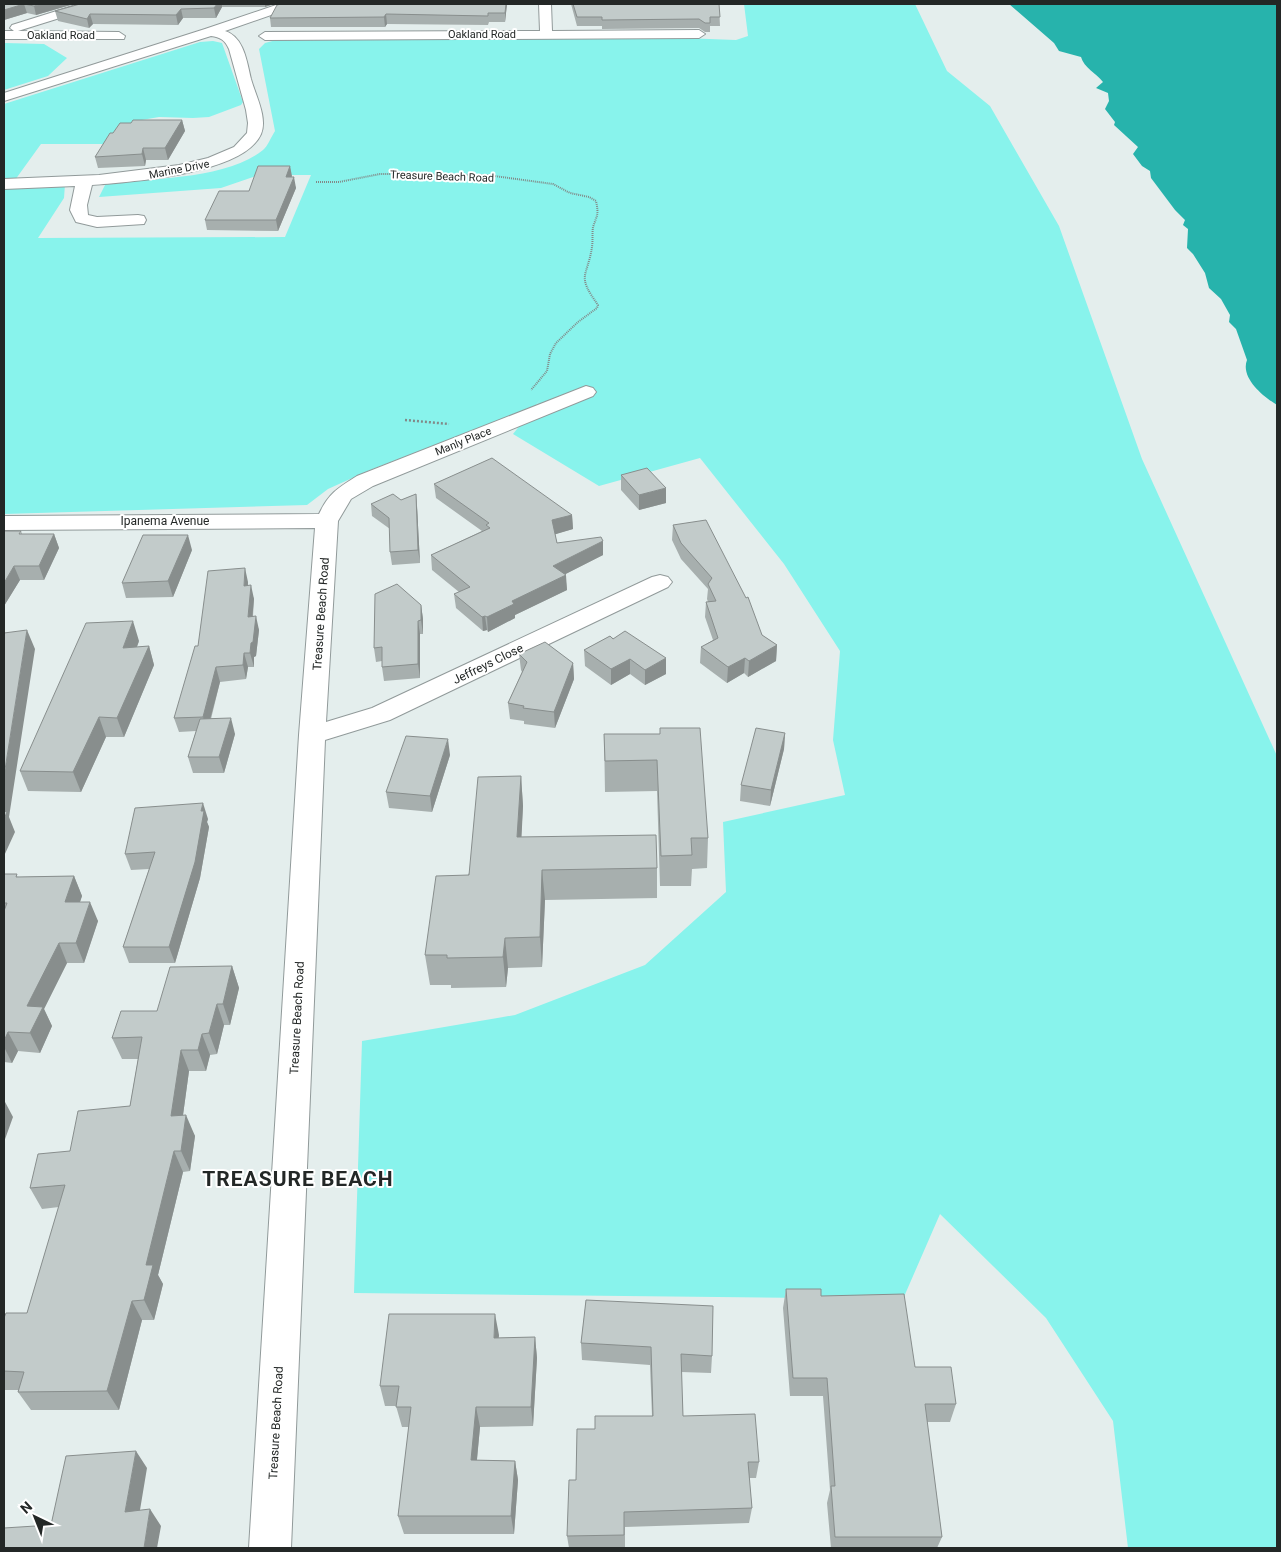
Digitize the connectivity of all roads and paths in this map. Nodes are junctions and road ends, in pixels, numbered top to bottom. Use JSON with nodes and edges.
{"nodes":[{"id":1,"x":91,"y":4,"type":"edge"},
{"id":2,"x":290,"y":4,"type":"edge"},
{"id":3,"x":545,"y":4,"type":"edge"},
{"id":4,"x":210,"y":32,"type":"junction"},
{"id":5,"x":4,"y":34,"type":"edge"},
{"id":6,"x":546,"y":34,"type":"junction"},
{"id":7,"x":699,"y":34,"type":"dead end"},
{"id":8,"x":119,"y":36,"type":"dead end"},
{"id":9,"x":265,"y":36,"type":"dead end"},
{"id":10,"x":4,"y":97,"type":"edge"},
{"id":11,"x":85,"y":179,"type":"junction"},
{"id":12,"x":316,"y":182,"type":"dead end"},
{"id":13,"x":4,"y":184,"type":"edge"},
{"id":14,"x":138,"y":220,"type":"dead end"},
{"id":15,"x":530,"y":392,"type":"dead end"},
{"id":16,"x":586,"y":392,"type":"dead end"},
{"id":17,"x":405,"y":420,"type":"dead end"},
{"id":18,"x":456,"y":425,"type":"dead end"},
{"id":19,"x":343,"y":494,"type":"joint"},
{"id":20,"x":327,"y":521,"type":"junction"},
{"id":21,"x":4,"y":523,"type":"edge"},
{"id":22,"x":660,"y":582,"type":"dead end"},
{"id":23,"x":312,"y":735,"type":"junction"},
{"id":24,"x":270,"y":1548,"type":"edge"}],
"edges":[{"from":1,"to":5,"type":"street"},
{"from":2,"to":4,"type":"street"},
{"from":3,"to":6,"type":"street"},
{"from":4,"to":10,"type":"street"},
{"from":4,"to":11,"type":"street","name":"Marine Drive"},
{"from":5,"to":8,"type":"street","name":"Oakland Road"},
{"from":6,"to":7,"type":"street","name":"Oakland Road"},
{"from":6,"to":9,"type":"street","name":"Oakland Road"},
{"from":11,"to":13,"type":"street","name":"Marine Drive"},
{"from":11,"to":14,"type":"street"},
{"from":12,"to":15,"type":"path","name":"Treasure Beach Road"},
{"from":16,"to":19,"type":"street","name":"Manly Place"},
{"from":17,"to":18,"type":"path"},
{"from":19,"to":20,"type":"street","name":"Treasure Beach Road"},
{"from":20,"to":21,"type":"street","name":"Ipanema Avenue"},
{"from":20,"to":23,"type":"street","name":"Treasure Beach Road"},
{"from":22,"to":23,"type":"street","name":"Jeffreys Close"},
{"from":23,"to":24,"type":"street","name":"Treasure Beach Road"}]}
